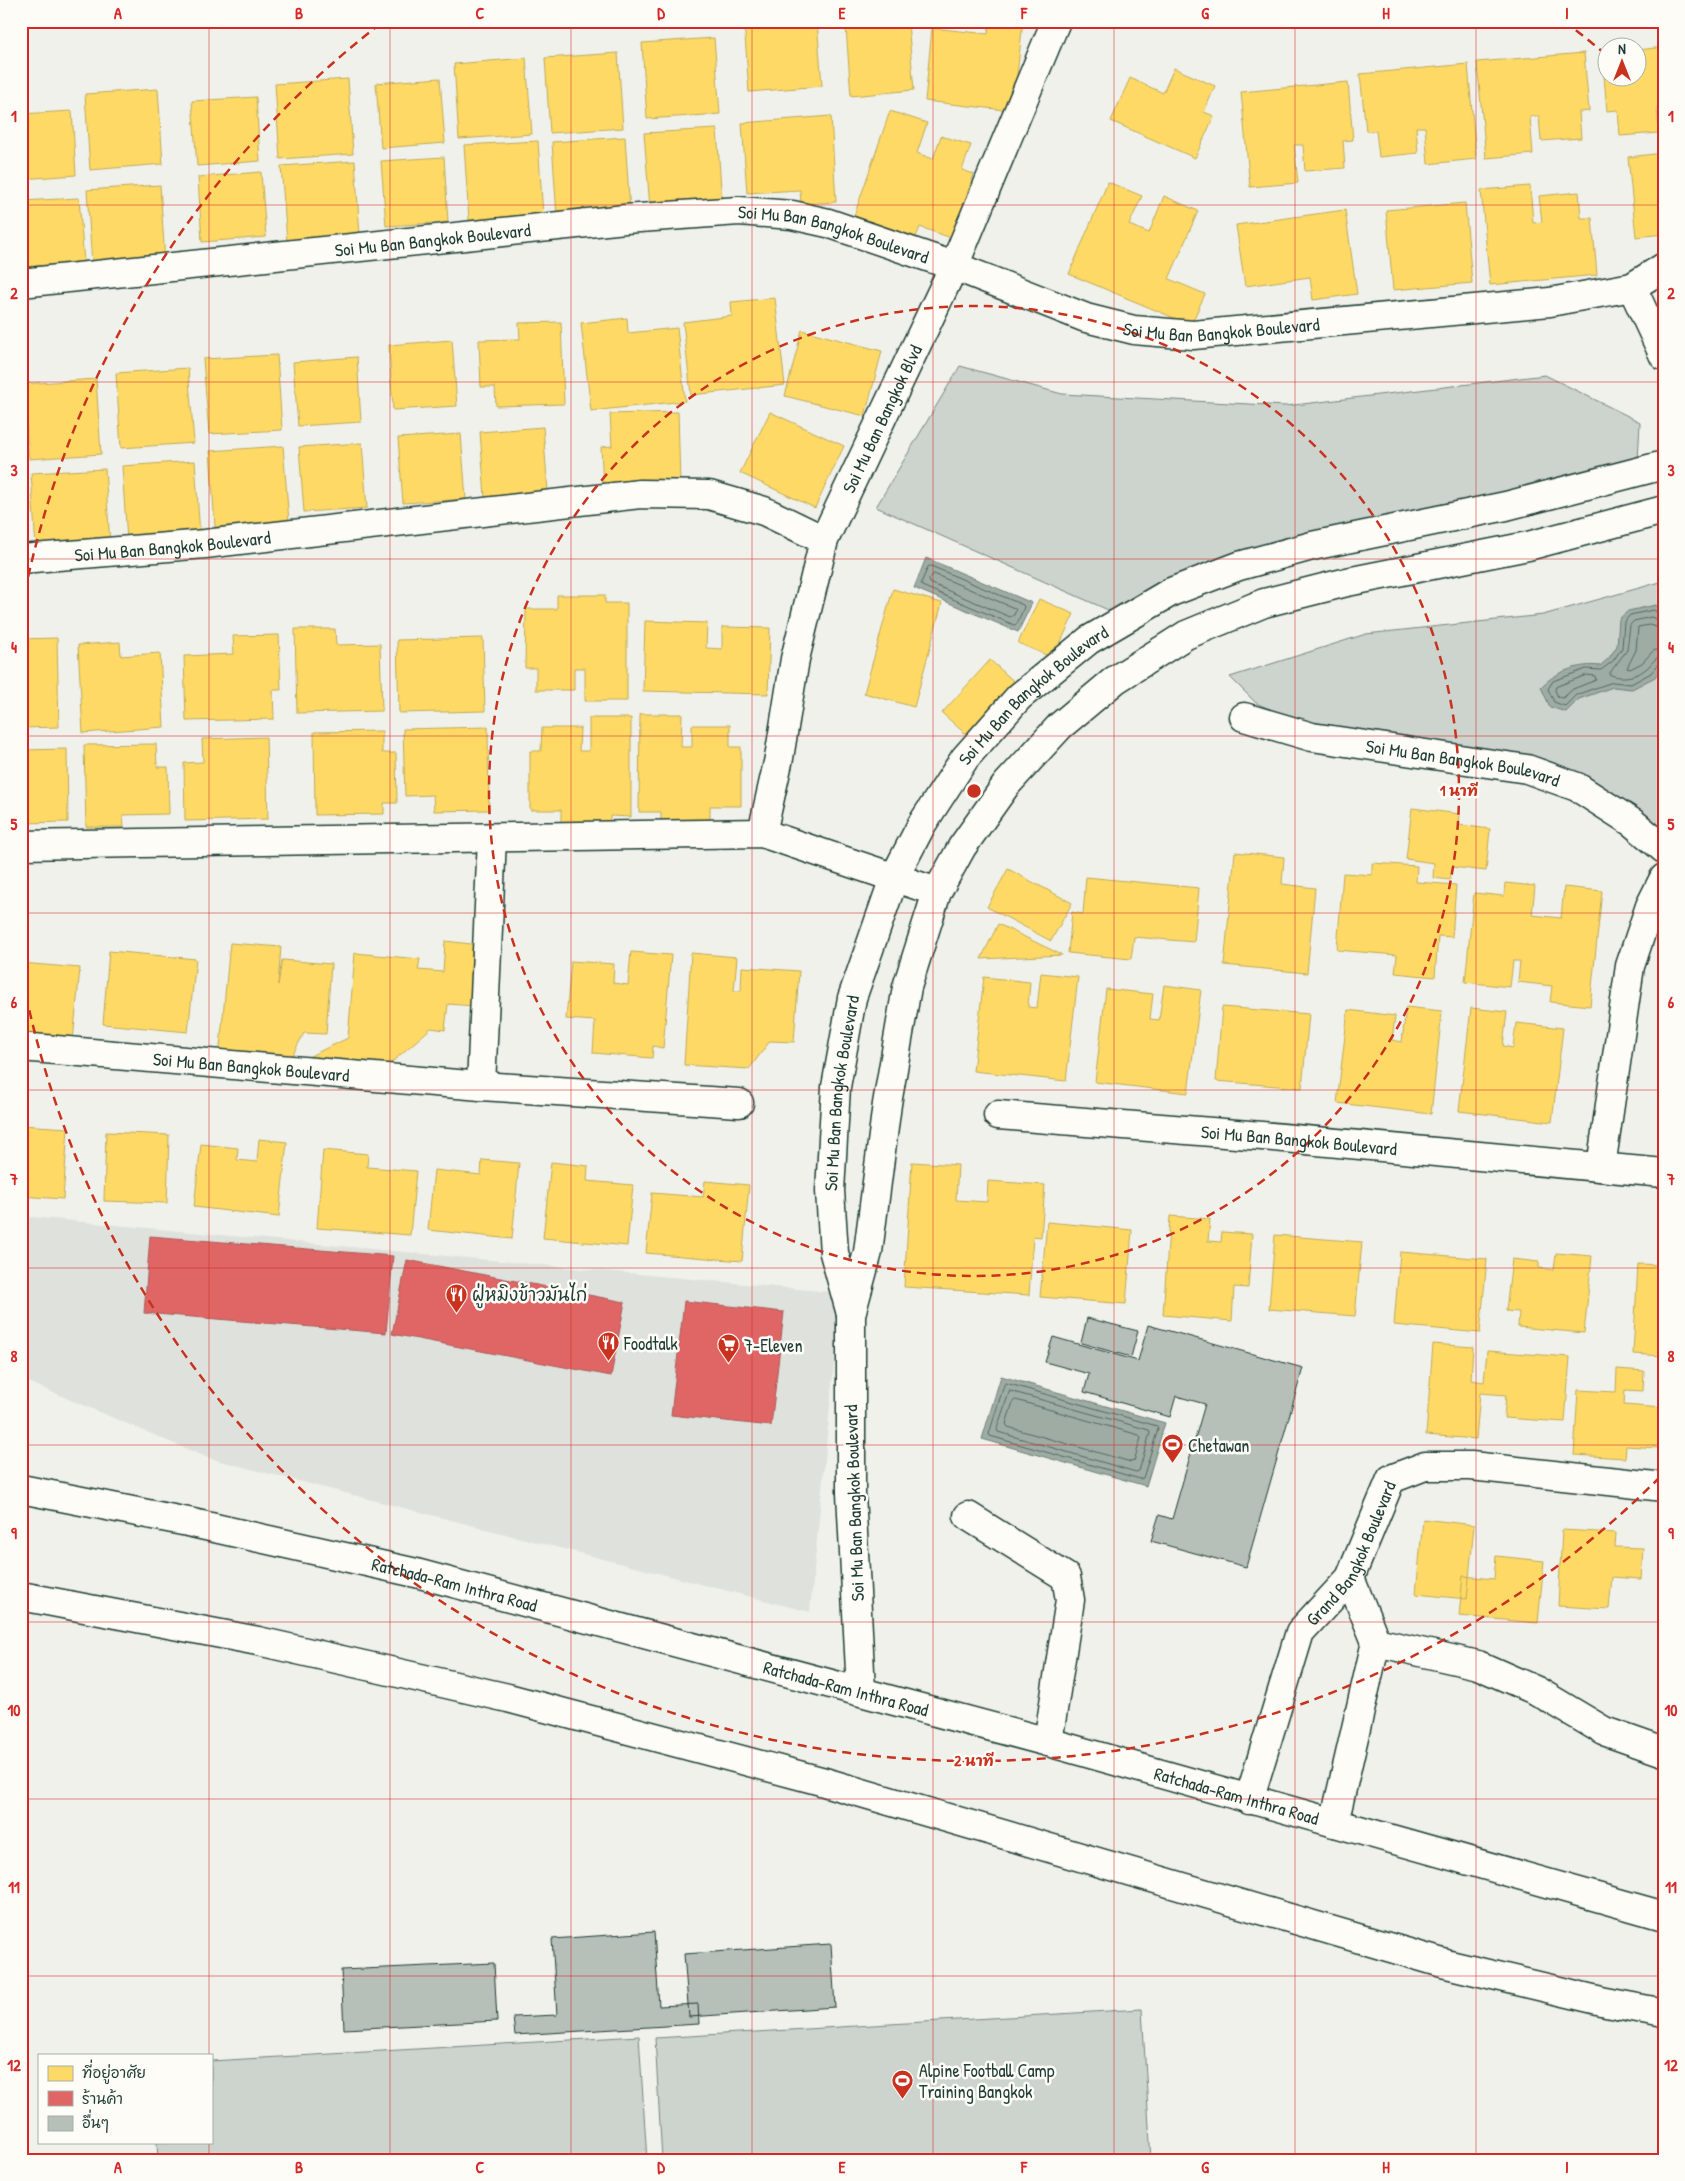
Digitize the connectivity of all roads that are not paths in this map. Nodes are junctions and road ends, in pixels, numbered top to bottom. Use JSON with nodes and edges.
{"nodes":[{"id":1,"x":1056,"y":21,"type":"edge"},
{"id":2,"x":954,"y":266,"type":"junction"},
{"id":3,"x":1664,"y":267,"type":"edge"},
{"id":4,"x":21,"y":283,"type":"edge"},
{"id":5,"x":1632,"y":287,"type":"junction"},
{"id":6,"x":1664,"y":356,"type":"edge"},
{"id":7,"x":1664,"y":465,"type":"edge"},
{"id":8,"x":1664,"y":510,"type":"edge"},
{"id":9,"x":824,"y":540,"type":"junction"},
{"id":10,"x":21,"y":559,"type":"edge"},
{"id":11,"x":1244,"y":717,"type":"dead end"},
{"id":12,"x":762,"y":833,"type":"junction"},
{"id":13,"x":492,"y":838,"type":"junction"},
{"id":14,"x":21,"y":845,"type":"edge"},
{"id":15,"x":1664,"y":849,"type":"edge"},
{"id":16,"x":894,"y":878,"type":"junction"},
{"id":17,"x":1664,"y":878,"type":"edge"},
{"id":18,"x":937,"y":892,"type":"junction"},
{"id":19,"x":21,"y":1047,"type":"edge"},
{"id":20,"x":481,"y":1086,"type":"junction"},
{"id":21,"x":739,"y":1103,"type":"dead end"},
{"id":22,"x":998,"y":1115,"type":"dead end"},
{"id":23,"x":1601,"y":1166,"type":"junction"},
{"id":24,"x":1664,"y":1173,"type":"edge"},
{"id":25,"x":851,"y":1314,"type":"junction"},
{"id":26,"x":1664,"y":1487,"type":"edge"},
{"id":27,"x":21,"y":1489,"type":"edge"},
{"id":28,"x":968,"y":1516,"type":"dead end"},
{"id":29,"x":1350,"y":1578,"type":"junction"},
{"id":30,"x":21,"y":1596,"type":"edge"},
{"id":31,"x":1376,"y":1642,"type":"junction"},
{"id":32,"x":861,"y":1692,"type":"junction"},
{"id":33,"x":1048,"y":1742,"type":"junction"},
{"id":34,"x":1664,"y":1752,"type":"edge"},
{"id":35,"x":1249,"y":1800,"type":"junction"},
{"id":36,"x":1334,"y":1823,"type":"junction"},
{"id":37,"x":1598,"y":1897,"type":"junction"},
{"id":38,"x":1664,"y":1904,"type":"edge"},
{"id":39,"x":1664,"y":1916,"type":"edge"},
{"id":40,"x":1606,"y":2002,"type":"junction"},
{"id":41,"x":1664,"y":2013,"type":"edge"},
{"id":42,"x":1664,"y":2024,"type":"edge"}],
"edges":[{"from":1,"to":2,"type":"street","name":"Soi Mu Ban Bangkok Blvd"},
{"from":2,"to":4,"type":"street","name":"Soi Mu Ban Bangkok Boulevard"},
{"from":2,"to":5,"type":"street","name":"Soi Mu Ban Bangkok Boulevard"},
{"from":2,"to":9,"type":"street","name":"Soi Mu Ban Bangkok Blvd"},
{"from":3,"to":5,"type":"street","name":"Soi Mu Ban Bangkok Boulevard"},
{"from":5,"to":6,"type":"street"},
{"from":7,"to":16,"type":"street","name":"Soi Mu Ban Bangkok Boulevard"},
{"from":8,"to":18,"type":"street","name":"Soi Mu Ban Bangkok Boulevard"},
{"from":9,"to":10,"type":"street","name":"Soi Mu Ban Bangkok Boulevard"},
{"from":9,"to":12,"type":"street","name":"Soi Mu Ban Bangkok Blvd"},
{"from":11,"to":15,"type":"street","name":"Soi Mu Ban Bangkok Boulevard"},
{"from":12,"to":13,"type":"street"},
{"from":12,"to":16,"type":"street"},
{"from":13,"to":14,"type":"street"},
{"from":13,"to":20,"type":"street"},
{"from":16,"to":18,"type":"street"},
{"from":16,"to":25,"type":"street","name":"Soi Mu Ban Bangkok Boulevard"},
{"from":17,"to":23,"type":"street"},
{"from":18,"to":25,"type":"street","name":"Soi Mu Ban Bangkok Boulevard"},
{"from":19,"to":20,"type":"street","name":"Soi Mu Ban Bangkok Boulevard"},
{"from":20,"to":21,"type":"street","name":"Soi Mu Ban Bangkok Boulevard"},
{"from":22,"to":23,"type":"street","name":"Soi Mu Ban Bangkok Boulevard"},
{"from":23,"to":24,"type":"street","name":"Soi Mu Ban Bangkok Boulevard"},
{"from":25,"to":32,"type":"street","name":"Soi Mu Ban Bangkok Boulevard"},
{"from":26,"to":29,"type":"street","name":"Grand Bangkok Boulevard"},
{"from":27,"to":32,"type":"street","name":"Ratchada-Ram Inthra Road"},
{"from":28,"to":33,"type":"street"},
{"from":29,"to":31,"type":"street"},
{"from":29,"to":35,"type":"street","name":"Grand Bangkok Boulevard"},
{"from":30,"to":40,"type":"street"},
{"from":31,"to":34,"type":"street"},
{"from":31,"to":36,"type":"street"},
{"from":32,"to":33,"type":"street","name":"Ratchada-Ram Inthra Road"},
{"from":33,"to":35,"type":"street","name":"Ratchada-Ram Inthra Road"},
{"from":35,"to":36,"type":"street","name":"Ratchada-Ram Inthra Road"},
{"from":36,"to":37,"type":"street","name":"Ratchada-Ram Inthra Road"},
{"from":37,"to":38,"type":"street"},
{"from":37,"to":39,"type":"street","name":"Ratchada-Ram Inthra Road"},
{"from":40,"to":41,"type":"street"},
{"from":40,"to":42,"type":"street"}]}
